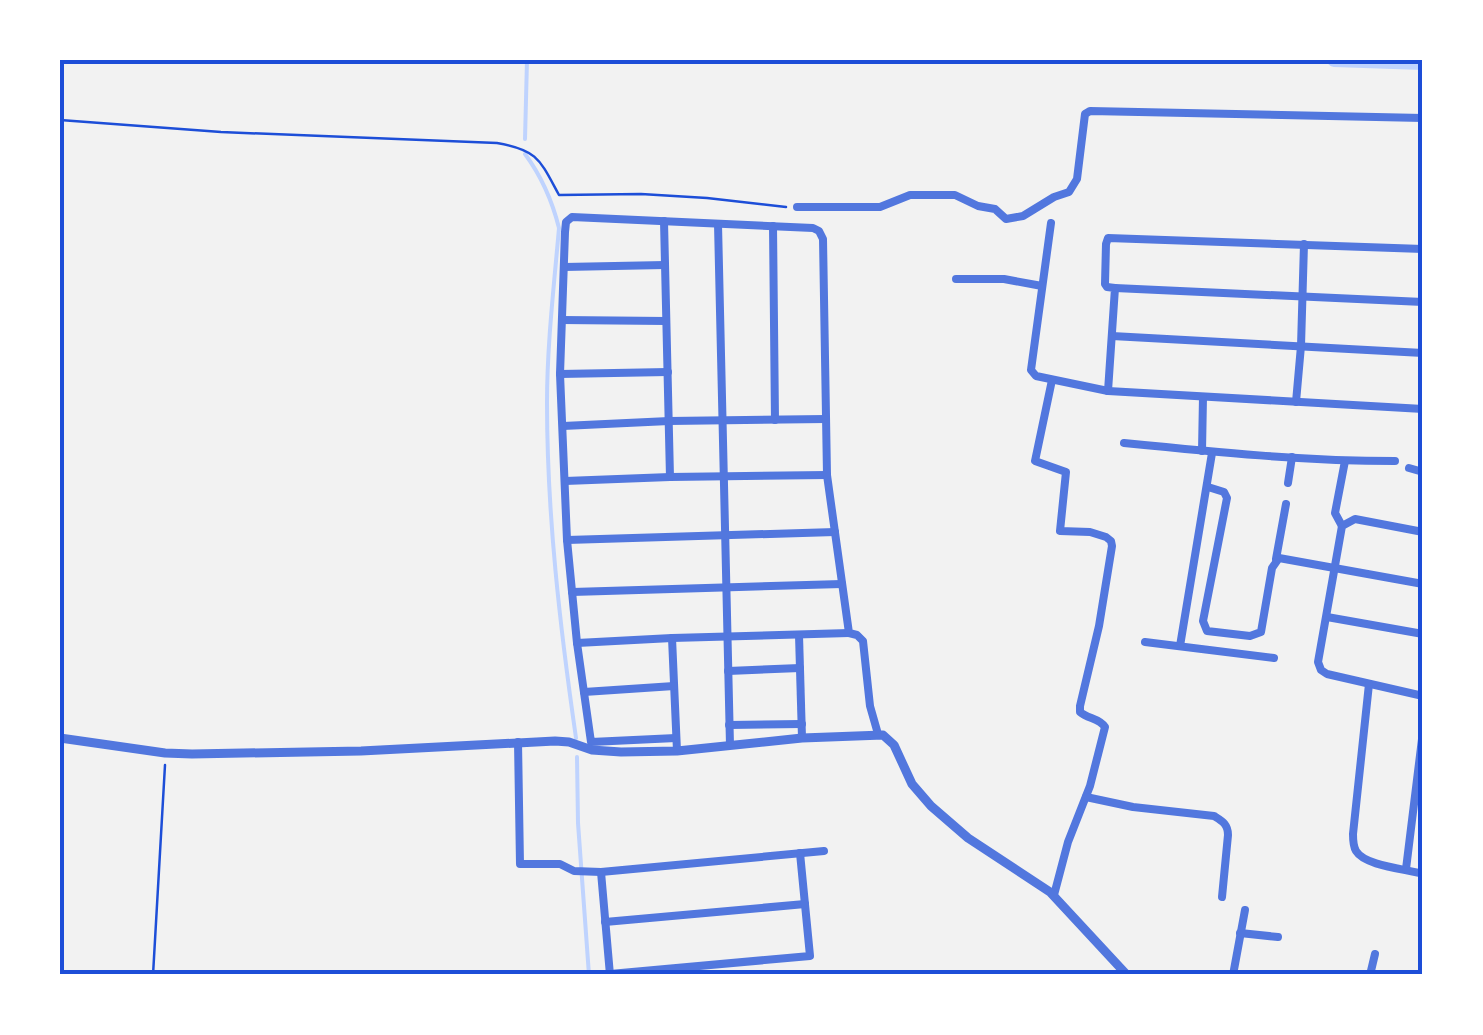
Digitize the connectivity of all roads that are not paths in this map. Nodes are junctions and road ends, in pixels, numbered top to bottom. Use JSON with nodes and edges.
{"nodes":[{"id":1,"x":1423,"y":118,"type":"edge"},
{"id":2,"x":798,"y":208,"type":"road end"},
{"id":3,"x":664,"y":222,"type":"junction"},
{"id":4,"x":718,"y":224,"type":"junction"},
{"id":5,"x":1051,"y":224,"type":"dead end"},
{"id":6,"x":772,"y":226,"type":"junction"},
{"id":7,"x":1304,"y":244,"type":"junction"},
{"id":8,"x":1423,"y":249,"type":"edge"},
{"id":9,"x":665,"y":265,"type":"junction"},
{"id":10,"x":564,"y":266,"type":"junction"},
{"id":11,"x":956,"y":279,"type":"dead end"},
{"id":12,"x":1042,"y":286,"type":"junction"},
{"id":13,"x":1115,"y":288,"type":"junction"},
{"id":14,"x":1303,"y":296,"type":"junction"},
{"id":15,"x":1423,"y":302,"type":"edge"},
{"id":16,"x":562,"y":320,"type":"junction"},
{"id":17,"x":666,"y":321,"type":"junction"},
{"id":18,"x":1112,"y":336,"type":"junction"},
{"id":19,"x":1301,"y":346,"type":"junction"},
{"id":20,"x":1423,"y":353,"type":"edge"},
{"id":21,"x":668,"y":372,"type":"junction"},
{"id":22,"x":560,"y":374,"type":"junction"},
{"id":23,"x":1052,"y":380,"type":"junction"},
{"id":24,"x":1108,"y":392,"type":"junction"},
{"id":25,"x":1203,"y":397,"type":"junction"},
{"id":26,"x":1296,"y":402,"type":"junction"},
{"id":27,"x":1423,"y":409,"type":"edge"},
{"id":28,"x":826,"y":419,"type":"junction"},
{"id":29,"x":722,"y":420,"type":"junction"},
{"id":30,"x":775,"y":420,"type":"junction"},
{"id":31,"x":669,"y":421,"type":"junction"},
{"id":32,"x":562,"y":426,"type":"junction"},
{"id":33,"x":1124,"y":443,"type":"dead end"},
{"id":34,"x":1207,"y":452,"type":"junction"},
{"id":35,"x":1292,"y":457,"type":"junction"},
{"id":36,"x":1395,"y":460,"type":"dead end"},
{"id":37,"x":1344,"y":461,"type":"junction"},
{"id":38,"x":1408,"y":468,"type":"dead end"},
{"id":39,"x":1423,"y":472,"type":"edge"},
{"id":40,"x":827,"y":475,"type":"junction"},
{"id":41,"x":724,"y":476,"type":"junction"},
{"id":42,"x":670,"y":477,"type":"junction"},
{"id":43,"x":565,"y":481,"type":"junction"},
{"id":44,"x":1288,"y":484,"type":"dead end"},
{"id":45,"x":1208,"y":487,"type":"junction"},
{"id":46,"x":1286,"y":504,"type":"dead end"},
{"id":47,"x":1342,"y":526,"type":"junction"},
{"id":48,"x":835,"y":532,"type":"junction"},
{"id":49,"x":1423,"y":532,"type":"edge"},
{"id":50,"x":725,"y":534,"type":"junction"},
{"id":51,"x":567,"y":540,"type":"junction"},
{"id":52,"x":1276,"y":560,"type":"junction"},
{"id":53,"x":1334,"y":566,"type":"junction"},
{"id":54,"x":842,"y":584,"type":"junction"},
{"id":55,"x":1423,"y":584,"type":"edge"},
{"id":56,"x":726,"y":586,"type":"junction"},
{"id":57,"x":572,"y":592,"type":"junction"},
{"id":58,"x":1327,"y":617,"type":"junction"},
{"id":59,"x":849,"y":634,"type":"junction"},
{"id":60,"x":1423,"y":634,"type":"edge"},
{"id":61,"x":799,"y":635,"type":"junction"},
{"id":62,"x":727,"y":636,"type":"junction"},
{"id":63,"x":672,"y":638,"type":"junction"},
{"id":64,"x":1145,"y":642,"type":"dead end"},
{"id":65,"x":576,"y":643,"type":"junction"},
{"id":66,"x":1180,"y":646,"type":"junction"},
{"id":67,"x":1274,"y":658,"type":"dead end"},
{"id":68,"x":800,"y":668,"type":"junction"},
{"id":69,"x":728,"y":671,"type":"junction"},
{"id":70,"x":1368,"y":684,"type":"junction"},
{"id":71,"x":674,"y":686,"type":"junction"},
{"id":72,"x":584,"y":692,"type":"junction"},
{"id":73,"x":1423,"y":696,"type":"edge"},
{"id":74,"x":802,"y":724,"type":"junction"},
{"id":75,"x":729,"y":726,"type":"junction"},
{"id":76,"x":878,"y":734,"type":"junction"},
{"id":77,"x":1423,"y":735,"type":"edge"},
{"id":78,"x":60,"y":738,"type":"edge"},
{"id":79,"x":676,"y":738,"type":"junction"},
{"id":80,"x":802,"y":738,"type":"junction"},
{"id":81,"x":518,"y":742,"type":"junction"},
{"id":82,"x":730,"y":745,"type":"junction"},
{"id":83,"x":677,"y":750,"type":"junction"},
{"id":84,"x":1086,"y":796,"type":"junction"},
{"id":85,"x":824,"y":850,"type":"dead end"},
{"id":86,"x":800,"y":853,"type":"junction"},
{"id":87,"x":1406,"y":869,"type":"junction"},
{"id":88,"x":600,"y":872,"type":"junction"},
{"id":89,"x":1423,"y":874,"type":"edge"},
{"id":90,"x":1054,"y":896,"type":"junction"},
{"id":91,"x":1222,"y":896,"type":"dead end"},
{"id":92,"x":805,"y":904,"type":"junction"},
{"id":93,"x":1245,"y":910,"type":"dead end"},
{"id":94,"x":605,"y":922,"type":"junction"},
{"id":95,"x":1240,"y":933,"type":"junction"},
{"id":96,"x":1278,"y":937,"type":"dead end"},
{"id":97,"x":1375,"y":954,"type":"dead end"},
{"id":98,"x":610,"y":974,"type":"edge"},
{"id":99,"x":1127,"y":975,"type":"edge"},
{"id":100,"x":1233,"y":975,"type":"edge"},
{"id":101,"x":1370,"y":975,"type":"edge"}],
"edges":[{"from":1,"to":2,"type":"street"},
{"from":3,"to":4,"type":"street"},
{"from":3,"to":9,"type":"street"},
{"from":3,"to":10,"type":"street"},
{"from":4,"to":6,"type":"street"},
{"from":4,"to":29,"type":"street"},
{"from":5,"to":12,"type":"street"},
{"from":6,"to":28,"type":"street"},
{"from":6,"to":30,"type":"street"},
{"from":7,"to":8,"type":"street"},
{"from":7,"to":13,"type":"street"},
{"from":7,"to":14,"type":"street"},
{"from":9,"to":10,"type":"street"},
{"from":9,"to":17,"type":"street"},
{"from":10,"to":16,"type":"street"},
{"from":11,"to":12,"type":"street"},
{"from":12,"to":23,"type":"street"},
{"from":13,"to":14,"type":"street"},
{"from":13,"to":18,"type":"street"},
{"from":14,"to":15,"type":"street"},
{"from":14,"to":19,"type":"street"},
{"from":16,"to":17,"type":"street"},
{"from":16,"to":22,"type":"street"},
{"from":17,"to":21,"type":"street"},
{"from":18,"to":19,"type":"street"},
{"from":18,"to":24,"type":"street"},
{"from":19,"to":20,"type":"street"},
{"from":19,"to":26,"type":"street"},
{"from":21,"to":22,"type":"street"},
{"from":21,"to":31,"type":"street"},
{"from":22,"to":32,"type":"street"},
{"from":23,"to":24,"type":"street"},
{"from":23,"to":84,"type":"street"},
{"from":24,"to":25,"type":"street"},
{"from":25,"to":26,"type":"street"},
{"from":25,"to":34,"type":"street"},
{"from":26,"to":27,"type":"street"},
{"from":28,"to":30,"type":"street"},
{"from":28,"to":40,"type":"street"},
{"from":29,"to":30,"type":"street"},
{"from":29,"to":31,"type":"street"},
{"from":29,"to":41,"type":"street"},
{"from":31,"to":32,"type":"street"},
{"from":31,"to":42,"type":"street"},
{"from":32,"to":43,"type":"street"},
{"from":33,"to":34,"type":"street"},
{"from":34,"to":35,"type":"street"},
{"from":34,"to":45,"type":"street"},
{"from":35,"to":37,"type":"street"},
{"from":35,"to":44,"type":"street"},
{"from":36,"to":37,"type":"street"},
{"from":37,"to":47,"type":"street"},
{"from":38,"to":39,"type":"street"},
{"from":40,"to":41,"type":"street"},
{"from":40,"to":48,"type":"street"},
{"from":41,"to":42,"type":"street"},
{"from":41,"to":50,"type":"street"},
{"from":42,"to":43,"type":"street"},
{"from":43,"to":51,"type":"street"},
{"from":45,"to":52,"type":"street"},
{"from":45,"to":66,"type":"street"},
{"from":46,"to":52,"type":"street"},
{"from":47,"to":49,"type":"street"},
{"from":47,"to":53,"type":"street"},
{"from":48,"to":50,"type":"street"},
{"from":48,"to":54,"type":"street"},
{"from":50,"to":51,"type":"street"},
{"from":50,"to":56,"type":"street"},
{"from":51,"to":57,"type":"street"},
{"from":52,"to":53,"type":"street"},
{"from":53,"to":55,"type":"street"},
{"from":53,"to":58,"type":"street"},
{"from":54,"to":56,"type":"street"},
{"from":54,"to":59,"type":"street"},
{"from":56,"to":57,"type":"street"},
{"from":56,"to":62,"type":"street"},
{"from":57,"to":65,"type":"street"},
{"from":58,"to":60,"type":"street"},
{"from":58,"to":70,"type":"street"},
{"from":59,"to":61,"type":"street"},
{"from":59,"to":76,"type":"street"},
{"from":61,"to":62,"type":"street"},
{"from":61,"to":68,"type":"street"},
{"from":62,"to":63,"type":"street"},
{"from":62,"to":69,"type":"street"},
{"from":63,"to":65,"type":"street"},
{"from":63,"to":71,"type":"street"},
{"from":64,"to":66,"type":"street"},
{"from":65,"to":72,"type":"street"},
{"from":66,"to":67,"type":"street"},
{"from":68,"to":69,"type":"street"},
{"from":68,"to":74,"type":"street"},
{"from":69,"to":75,"type":"street"},
{"from":70,"to":73,"type":"street"},
{"from":70,"to":87,"type":"street"},
{"from":71,"to":72,"type":"street"},
{"from":71,"to":79,"type":"street"},
{"from":72,"to":79,"type":"street"},
{"from":74,"to":75,"type":"street"},
{"from":74,"to":80,"type":"street"},
{"from":75,"to":82,"type":"street"},
{"from":76,"to":80,"type":"street"},
{"from":76,"to":90,"type":"street"},
{"from":77,"to":87,"type":"street"},
{"from":78,"to":81,"type":"street"},
{"from":79,"to":83,"type":"street"},
{"from":80,"to":82,"type":"street"},
{"from":81,"to":83,"type":"street"},
{"from":81,"to":88,"type":"street"},
{"from":82,"to":83,"type":"street"},
{"from":84,"to":90,"type":"street"},
{"from":84,"to":91,"type":"street"},
{"from":85,"to":86,"type":"street"},
{"from":86,"to":88,"type":"street"},
{"from":86,"to":92,"type":"street"},
{"from":87,"to":89,"type":"street"},
{"from":88,"to":94,"type":"street"},
{"from":90,"to":99,"type":"street"},
{"from":92,"to":94,"type":"street"},
{"from":92,"to":98,"type":"street"},
{"from":93,"to":95,"type":"street"},
{"from":94,"to":98,"type":"street"},
{"from":95,"to":96,"type":"street"},
{"from":95,"to":100,"type":"street"},
{"from":97,"to":101,"type":"street"}]}
